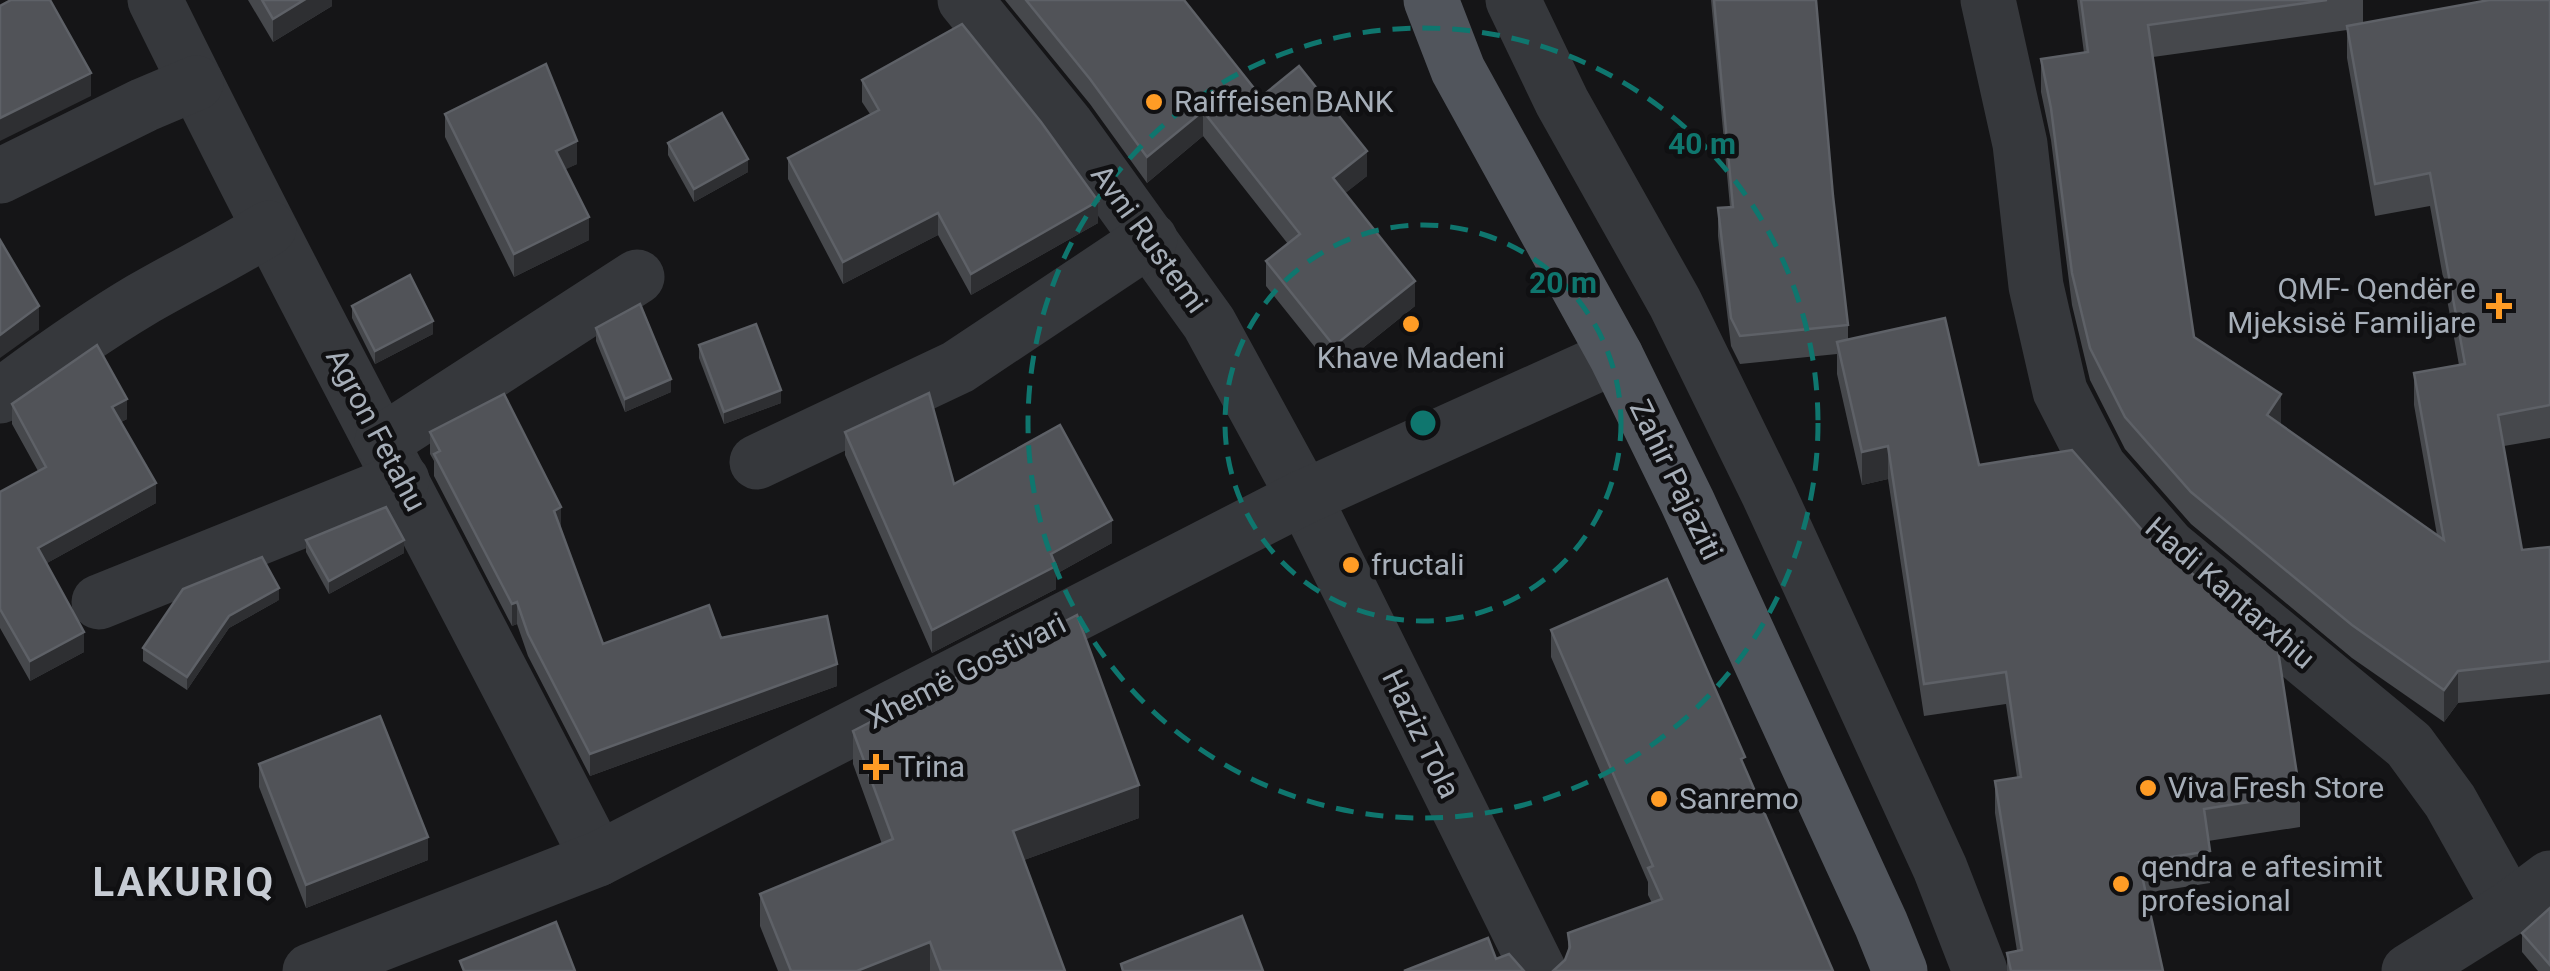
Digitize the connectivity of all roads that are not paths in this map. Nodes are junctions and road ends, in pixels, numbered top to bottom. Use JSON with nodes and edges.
{"nodes":[{"id":1,"x":155,"y":0,"type":"edge"},
{"id":2,"x":964,"y":0,"type":"edge"},
{"id":3,"x":1431,"y":0,"type":"edge"},
{"id":4,"x":1514,"y":0,"type":"edge"},
{"id":5,"x":1988,"y":0,"type":"edge"},
{"id":6,"x":196,"y":83,"type":"junction"},
{"id":7,"x":0,"y":176,"type":"edge"},
{"id":8,"x":269,"y":228,"type":"junction"},
{"id":9,"x":1150,"y":239,"type":"junction"},
{"id":10,"x":637,"y":277,"type":"dead end"},
{"id":11,"x":1616,"y":356,"type":"junction"},
{"id":12,"x":0,"y":396,"type":"edge"},
{"id":13,"x":392,"y":461,"type":"junction"},
{"id":14,"x":757,"y":462,"type":"dead end"},
{"id":15,"x":1304,"y":498,"type":"junction"},
{"id":16,"x":100,"y":602,"type":"dead end"},
{"id":17,"x":598,"y":859,"type":"junction"},
{"id":18,"x":2530,"y":893,"type":"edge"},
{"id":19,"x":310,"y":971,"type":"edge"},
{"id":20,"x":1539,"y":971,"type":"edge"},
{"id":21,"x":1900,"y":971,"type":"edge"},
{"id":22,"x":1980,"y":971,"type":"edge"},
{"id":23,"x":2409,"y":971,"type":"edge"}],
"edges":[{"from":1,"to":6,"type":"street","name":"Agron Fetahu"},
{"from":2,"to":9,"type":"street","name":"Avni Rustemi"},
{"from":3,"to":11,"type":"main road","name":"Zahir Pajaziti"},
{"from":4,"to":22,"type":"street"},
{"from":5,"to":18,"type":"street","name":"Hadi Kantarxhiu"},
{"from":6,"to":7,"type":"street"},
{"from":6,"to":8,"type":"street","name":"Agron Fetahu"},
{"from":8,"to":12,"type":"street"},
{"from":8,"to":13,"type":"street","name":"Agron Fetahu"},
{"from":9,"to":14,"type":"street"},
{"from":9,"to":15,"type":"street","name":"Avni Rustemi"},
{"from":10,"to":13,"type":"street"},
{"from":11,"to":15,"type":"street","name":"Xhemë Gostivari"},
{"from":11,"to":21,"type":"main road","name":"Zahir Pajaziti"},
{"from":13,"to":16,"type":"street"},
{"from":13,"to":17,"type":"street","name":"Agron Fetahu"},
{"from":15,"to":17,"type":"street","name":"Xhemë Gostivari"},
{"from":15,"to":20,"type":"street","name":"Haziz Tola"},
{"from":17,"to":19,"type":"street","name":"Xhemë Gostivari"},
{"from":18,"to":23,"type":"street"}]}
